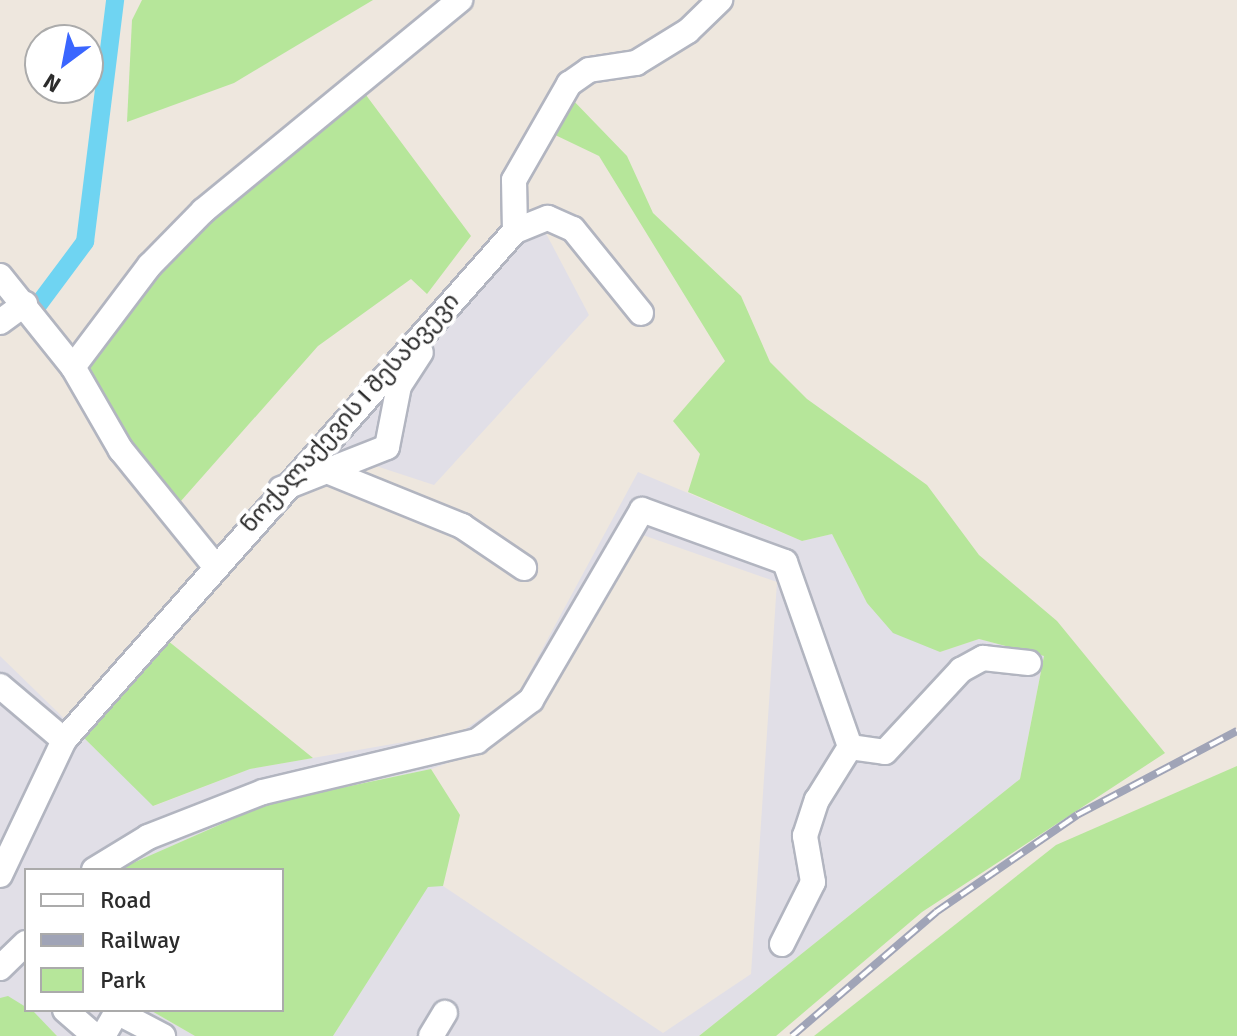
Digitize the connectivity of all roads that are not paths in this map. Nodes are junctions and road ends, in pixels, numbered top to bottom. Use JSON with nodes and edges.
{"nodes":[{"id":1,"x":460,"y":0,"type":"edge"},
{"id":2,"x":720,"y":0,"type":"edge"},
{"id":3,"x":515,"y":231,"type":"junction"},
{"id":4,"x":0,"y":276,"type":"edge"},
{"id":5,"x":25,"y":304,"type":"junction"},
{"id":6,"x":641,"y":313,"type":"dead end"},
{"id":7,"x":0,"y":322,"type":"edge"},
{"id":8,"x":446,"y":324,"type":"dead end"},
{"id":9,"x":73,"y":367,"type":"junction"},
{"id":10,"x":329,"y":472,"type":"junction"},
{"id":11,"x":281,"y":489,"type":"junction"},
{"id":12,"x":215,"y":566,"type":"junction"},
{"id":13,"x":524,"y":568,"type":"dead end"},
{"id":14,"x":1029,"y":663,"type":"dead end"},
{"id":15,"x":0,"y":686,"type":"edge"},
{"id":16,"x":64,"y":740,"type":"junction"},
{"id":17,"x":850,"y":747,"type":"junction"},
{"id":18,"x":97,"y":868,"type":"edge"},
{"id":19,"x":0,"y":875,"type":"edge"},
{"id":20,"x":782,"y":944,"type":"dead end"},
{"id":21,"x":24,"y":946,"type":"edge"},
{"id":22,"x":11,"y":969,"type":"edge"},
{"id":23,"x":67,"y":1012,"type":"edge"},
{"id":24,"x":445,"y":1013,"type":"dead end"},
{"id":25,"x":95,"y":1036,"type":"edge"},
{"id":26,"x":103,"y":1036,"type":"edge"},
{"id":27,"x":163,"y":1036,"type":"edge"},
{"id":28,"x":431,"y":1036,"type":"edge"}],
"edges":[{"from":1,"to":9,"type":"street"},
{"from":2,"to":3,"type":"street"},
{"from":3,"to":6,"type":"street"},
{"from":3,"to":11,"type":"street","name":"ნოქალაქევის I შესახვევი"},
{"from":4,"to":5,"type":"street"},
{"from":5,"to":7,"type":"street"},
{"from":5,"to":9,"type":"street"},
{"from":8,"to":10,"type":"street"},
{"from":9,"to":12,"type":"street"},
{"from":10,"to":11,"type":"street"},
{"from":10,"to":13,"type":"street"},
{"from":11,"to":12,"type":"street","name":"ნოქალაქევის I შესახვევი"},
{"from":12,"to":16,"type":"street","name":"ნოქალაქევის I შესახვევი"},
{"from":14,"to":17,"type":"street"},
{"from":15,"to":16,"type":"street"},
{"from":16,"to":19,"type":"street","name":"ნოქალაქევის I შესახვევი"},
{"from":17,"to":18,"type":"street"},
{"from":17,"to":20,"type":"street"},
{"from":21,"to":22,"type":"street"},
{"from":23,"to":25,"type":"street"},
{"from":24,"to":28,"type":"street"},
{"from":26,"to":27,"type":"street"}]}
